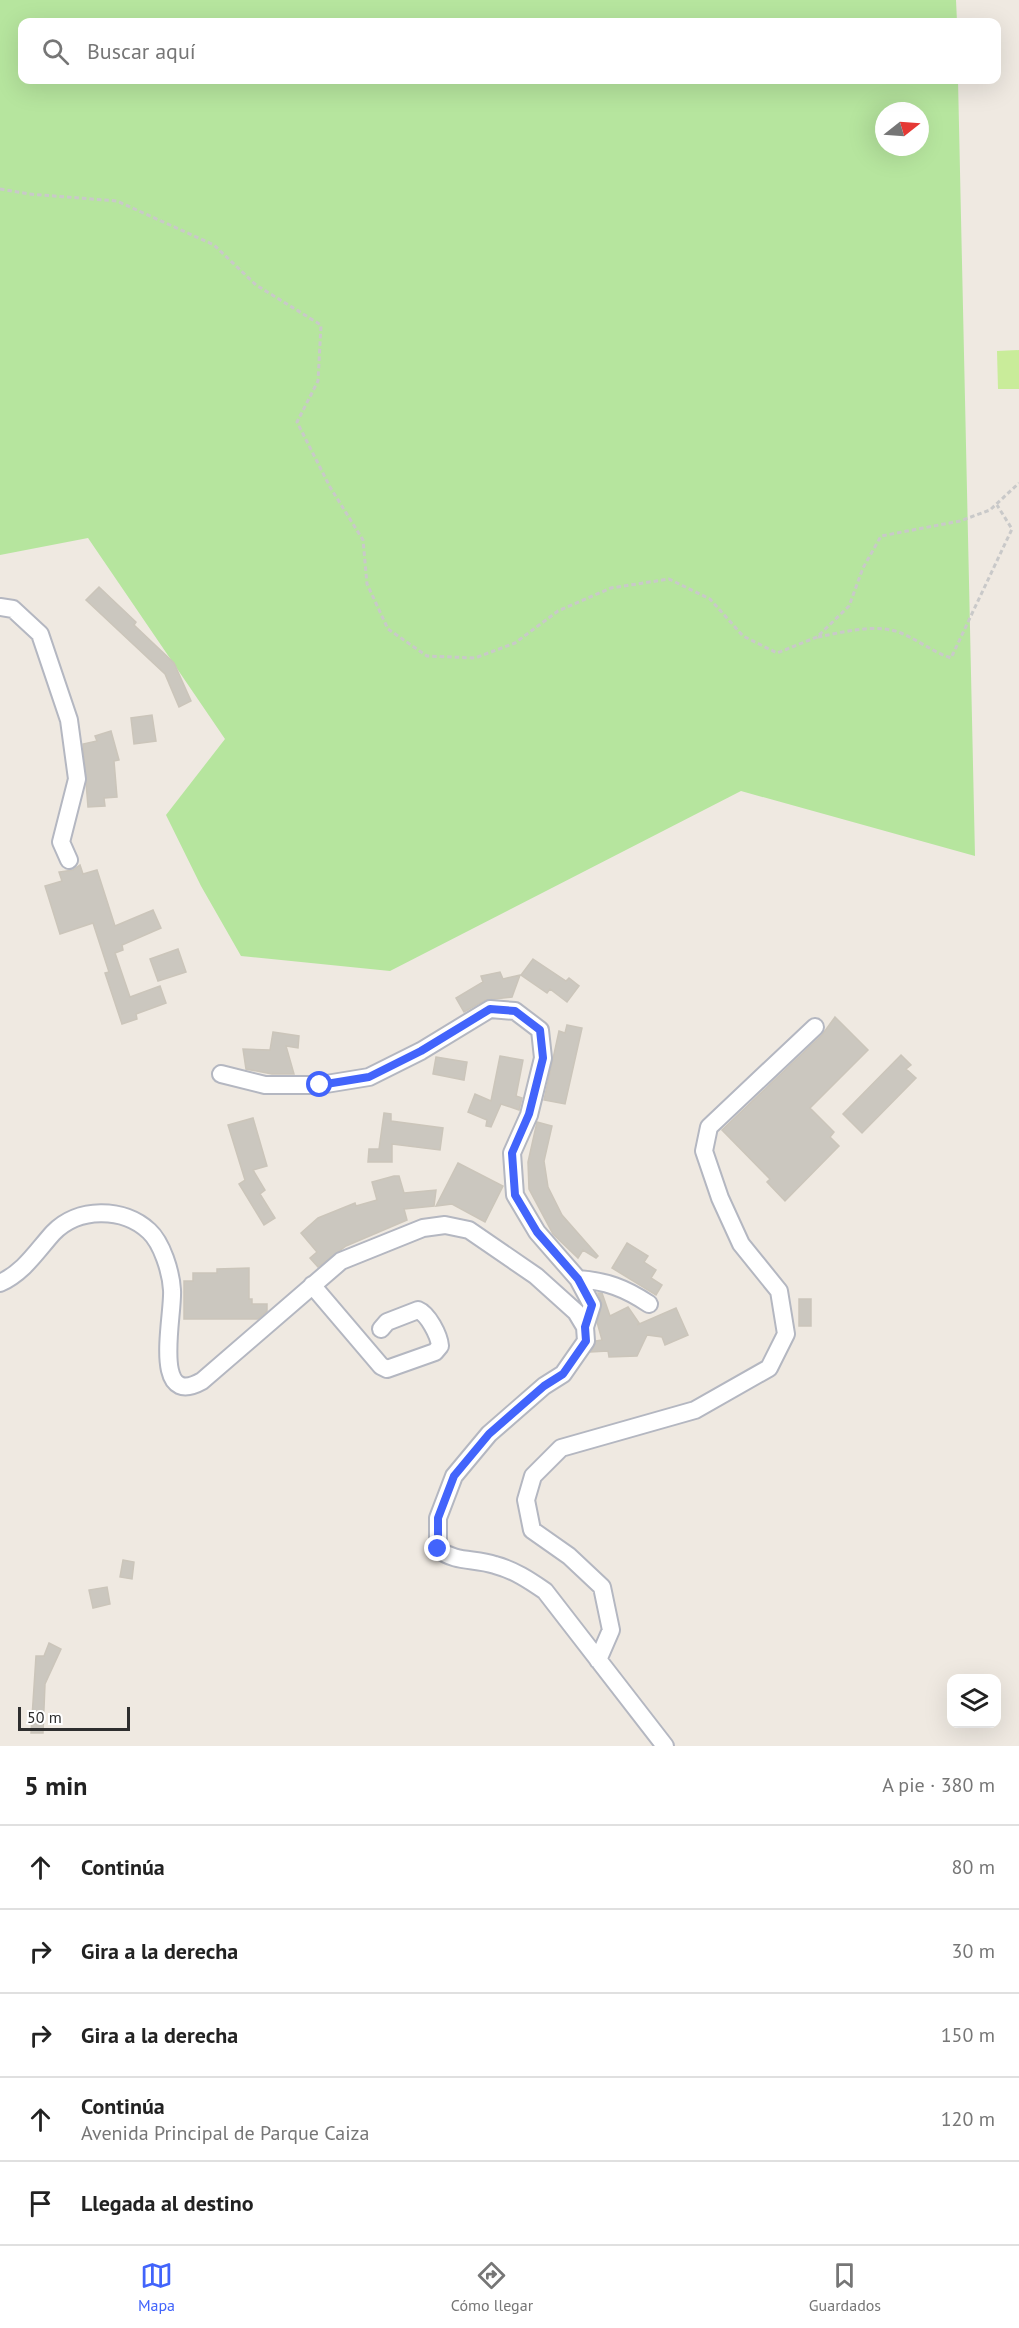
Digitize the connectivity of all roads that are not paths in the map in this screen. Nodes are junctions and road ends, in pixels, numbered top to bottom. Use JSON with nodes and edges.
{"nodes":[{"id":1,"x":0,"y":607,"type":"edge"},
{"id":2,"x":69,"y":860,"type":"dead end"},
{"id":3,"x":815,"y":1027,"type":"dead end"},
{"id":4,"x":221,"y":1074,"type":"dead end"},
{"id":5,"x":578,"y":1279,"type":"junction"},
{"id":6,"x":0,"y":1283,"type":"edge"},
{"id":7,"x":312,"y":1285,"type":"junction"},
{"id":8,"x":649,"y":1304,"type":"dead end"},
{"id":9,"x":585,"y":1327,"type":"junction"},
{"id":10,"x":381,"y":1329,"type":"dead end"},
{"id":11,"x":598,"y":1660,"type":"junction"},
{"id":12,"x":665,"y":1746,"type":"edge"}],
"edges":[{"from":1,"to":2,"type":"street"},
{"from":3,"to":11,"type":"street"},
{"from":4,"to":5,"type":"street"},
{"from":5,"to":8,"type":"street"},
{"from":5,"to":9,"type":"street"},
{"from":6,"to":7,"type":"street"},
{"from":7,"to":9,"type":"street"},
{"from":7,"to":10,"type":"street"},
{"from":9,"to":11,"type":"street"},
{"from":11,"to":12,"type":"street"}]}
